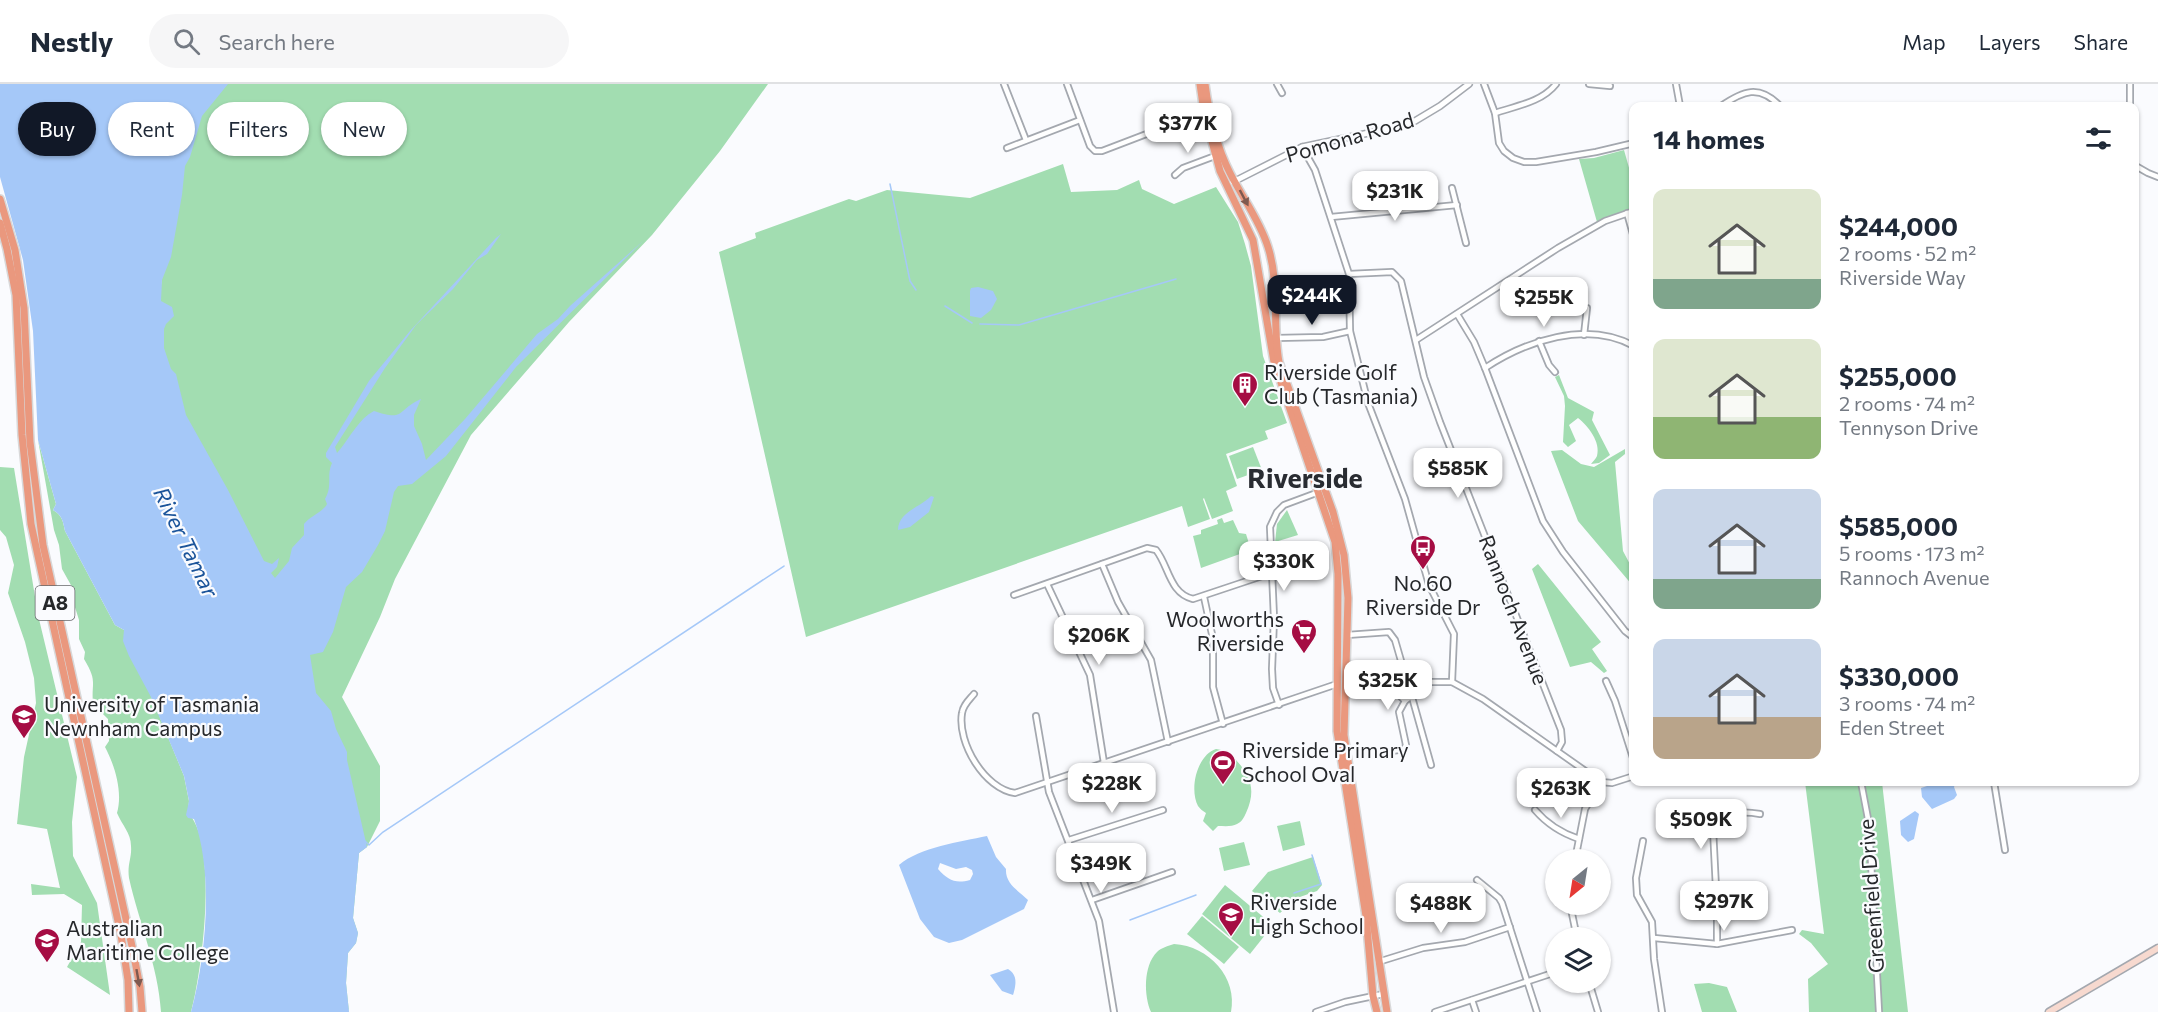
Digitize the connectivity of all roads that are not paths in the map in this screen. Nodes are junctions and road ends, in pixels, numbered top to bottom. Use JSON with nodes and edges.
{"nodes":[{"id":1,"x":1004,"y":84,"type":"edge"},
{"id":2,"x":1067,"y":84,"type":"edge"},
{"id":3,"x":1200,"y":84,"type":"edge"},
{"id":4,"x":1205,"y":84,"type":"edge"},
{"id":5,"x":1277,"y":84,"type":"edge"},
{"id":6,"x":1469,"y":84,"type":"edge"},
{"id":7,"x":1484,"y":84,"type":"edge"},
{"id":8,"x":1556,"y":84,"type":"edge"},
{"id":9,"x":1589,"y":84,"type":"edge"},
{"id":10,"x":1676,"y":84,"type":"edge"},
{"id":11,"x":2130,"y":84,"type":"edge"},
{"id":12,"x":1610,"y":86,"type":"dead end"},
{"id":13,"x":1282,"y":93,"type":"dead end"},
{"id":14,"x":1679,"y":102,"type":"edge"},
{"id":15,"x":1727,"y":102,"type":"edge"},
{"id":16,"x":1776,"y":102,"type":"edge"},
{"id":17,"x":2130,"y":102,"type":"edge"},
{"id":18,"x":1204,"y":112,"type":"junction"},
{"id":19,"x":1495,"y":113,"type":"junction"},
{"id":20,"x":1080,"y":120,"type":"junction"},
{"id":21,"x":1026,"y":140,"type":"junction"},
{"id":22,"x":1629,"y":144,"type":"edge"},
{"id":23,"x":1302,"y":147,"type":"junction"},
{"id":24,"x":1007,"y":148,"type":"dead end"},
{"id":25,"x":1215,"y":156,"type":"junction"},
{"id":26,"x":2139,"y":166,"type":"edge"},
{"id":27,"x":1175,"y":175,"type":"dead end"},
{"id":28,"x":2158,"y":177,"type":"edge"},
{"id":29,"x":1235,"y":181,"type":"junction"},
{"id":30,"x":1226,"y":186,"type":"junction"},
{"id":31,"x":1452,"y":188,"type":"dead end"},
{"id":32,"x":0,"y":199,"type":"edge"},
{"id":33,"x":1457,"y":205,"type":"junction"},
{"id":34,"x":1627,"y":213,"type":"joint"},
{"id":35,"x":1331,"y":217,"type":"junction"},
{"id":36,"x":1629,"y":220,"type":"edge"},
{"id":37,"x":0,"y":223,"type":"edge"},
{"id":38,"x":1466,"y":243,"type":"dead end"},
{"id":39,"x":1349,"y":273,"type":"junction"},
{"id":40,"x":1587,"y":308,"type":"dead end"},
{"id":41,"x":1457,"y":314,"type":"junction"},
{"id":42,"x":1350,"y":331,"type":"junction"},
{"id":43,"x":1584,"y":335,"type":"junction"},
{"id":44,"x":1276,"y":338,"type":"junction"},
{"id":45,"x":1416,"y":340,"type":"junction"},
{"id":46,"x":1539,"y":341,"type":"junction"},
{"id":47,"x":1629,"y":344,"type":"edge"},
{"id":48,"x":1485,"y":368,"type":"junction"},
{"id":49,"x":1555,"y":372,"type":"dead end"},
{"id":50,"x":1319,"y":492,"type":"junction"},
{"id":51,"x":1102,"y":564,"type":"junction"},
{"id":52,"x":1272,"y":576,"type":"junction"},
{"id":53,"x":1047,"y":584,"type":"junction"},
{"id":54,"x":1014,"y":595,"type":"dead end"},
{"id":55,"x":1204,"y":597,"type":"junction"},
{"id":56,"x":1629,"y":634,"type":"edge"},
{"id":57,"x":1347,"y":635,"type":"junction"},
{"id":58,"x":1337,"y":636,"type":"junction"},
{"id":59,"x":1398,"y":681,"type":"dead end"},
{"id":60,"x":1606,"y":681,"type":"dead end"},
{"id":61,"x":1410,"y":682,"type":"junction"},
{"id":62,"x":1452,"y":682,"type":"junction"},
{"id":63,"x":1337,"y":684,"type":"junction"},
{"id":64,"x":974,"y":694,"type":"dead end"},
{"id":65,"x":1412,"y":696,"type":"junction"},
{"id":66,"x":1405,"y":701,"type":"junction"},
{"id":67,"x":1279,"y":705,"type":"junction"},
{"id":68,"x":1036,"y":716,"type":"dead end"},
{"id":69,"x":1223,"y":724,"type":"junction"},
{"id":70,"x":1168,"y":742,"type":"junction"},
{"id":71,"x":1629,"y":745,"type":"edge"},
{"id":72,"x":1392,"y":751,"type":"dead end"},
{"id":73,"x":1557,"y":751,"type":"junction"},
{"id":74,"x":1104,"y":764,"type":"junction"},
{"id":75,"x":1431,"y":765,"type":"dead end"},
{"id":76,"x":1629,"y":778,"type":"edge"},
{"id":77,"x":1601,"y":782,"type":"junction"},
{"id":78,"x":1048,"y":783,"type":"junction"},
{"id":79,"x":1862,"y":786,"type":"edge"},
{"id":80,"x":1995,"y":786,"type":"edge"},
{"id":81,"x":1163,"y":810,"type":"dead end"},
{"id":82,"x":1536,"y":810,"type":"dead end"},
{"id":83,"x":1760,"y":814,"type":"dead end"},
{"id":84,"x":1579,"y":839,"type":"junction"},
{"id":85,"x":1069,"y":840,"type":"junction"},
{"id":86,"x":1643,"y":841,"type":"dead end"},
{"id":87,"x":1577,"y":849,"type":"edge"},
{"id":88,"x":2005,"y":849,"type":"dead end"},
{"id":89,"x":1172,"y":872,"type":"dead end"},
{"id":90,"x":1477,"y":880,"type":"dead end"},
{"id":91,"x":1092,"y":900,"type":"junction"},
{"id":92,"x":1510,"y":927,"type":"junction"},
{"id":93,"x":1792,"y":930,"type":"dead end"},
{"id":94,"x":1654,"y":938,"type":"junction"},
{"id":95,"x":1717,"y":944,"type":"junction"},
{"id":96,"x":2158,"y":948,"type":"edge"},
{"id":97,"x":1378,"y":962,"type":"junction"},
{"id":98,"x":1545,"y":976,"type":"edge"},
{"id":99,"x":1528,"y":981,"type":"junction"},
{"id":100,"x":1592,"y":993,"type":"edge"},
{"id":101,"x":1383,"y":994,"type":"junction"},
{"id":102,"x":1373,"y":996,"type":"junction"},
{"id":103,"x":1472,"y":999,"type":"junction"},
{"id":104,"x":129,"y":1012,"type":"edge"},
{"id":105,"x":142,"y":1012,"type":"edge"},
{"id":106,"x":1114,"y":1012,"type":"edge"},
{"id":107,"x":1316,"y":1012,"type":"edge"},
{"id":108,"x":1377,"y":1012,"type":"edge"},
{"id":109,"x":1387,"y":1012,"type":"edge"},
{"id":110,"x":1434,"y":1012,"type":"edge"},
{"id":111,"x":1476,"y":1012,"type":"edge"},
{"id":112,"x":1537,"y":1012,"type":"edge"},
{"id":113,"x":1598,"y":1012,"type":"edge"},
{"id":114,"x":1662,"y":1012,"type":"edge"},
{"id":115,"x":1879,"y":1012,"type":"edge"},
{"id":116,"x":2049,"y":1012,"type":"edge"}],
"edges":[{"from":1,"to":21,"type":"street"},
{"from":2,"to":20,"type":"street"},
{"from":3,"to":18,"type":"highway"},
{"from":4,"to":29,"type":"highway"},
{"from":5,"to":13,"type":"street"},
{"from":6,"to":23,"type":"street","name":"Pomona Road"},
{"from":7,"to":19,"type":"street"},
{"from":8,"to":19,"type":"street"},
{"from":9,"to":12,"type":"street"},
{"from":10,"to":14,"type":"street"},
{"from":11,"to":17,"type":"street"},
{"from":15,"to":16,"type":"street"},
{"from":18,"to":20,"type":"street"},
{"from":18,"to":25,"type":"highway"},
{"from":19,"to":22,"type":"street"},
{"from":20,"to":21,"type":"street"},
{"from":21,"to":24,"type":"street"},
{"from":23,"to":29,"type":"street","name":"Pomona Road"},
{"from":23,"to":35,"type":"street"},
{"from":25,"to":27,"type":"street"},
{"from":25,"to":30,"type":"highway"},
{"from":26,"to":28,"type":"street"},
{"from":29,"to":30,"type":"street","name":"Pomona Road"},
{"from":29,"to":44,"type":"highway","one_way":true},
{"from":30,"to":50,"type":"highway"},
{"from":31,"to":33,"type":"street"},
{"from":32,"to":105,"type":"highway","number":"A8","one_way":true},
{"from":33,"to":35,"type":"street"},
{"from":33,"to":38,"type":"street"},
{"from":34,"to":36,"type":"street"},
{"from":34,"to":41,"type":"street"},
{"from":35,"to":39,"type":"street"},
{"from":37,"to":104,"type":"highway","number":"A8"},
{"from":39,"to":42,"type":"street"},
{"from":39,"to":45,"type":"street","name":"Rannoch Avenue"},
{"from":40,"to":43,"type":"street"},
{"from":41,"to":45,"type":"street"},
{"from":41,"to":48,"type":"street"},
{"from":42,"to":44,"type":"street"},
{"from":42,"to":62,"type":"street"},
{"from":43,"to":46,"type":"street"},
{"from":43,"to":47,"type":"street"},
{"from":44,"to":57,"type":"highway"},
{"from":45,"to":73,"type":"street","name":"Rannoch Avenue"},
{"from":46,"to":48,"type":"street"},
{"from":46,"to":49,"type":"street"},
{"from":48,"to":56,"type":"street"},
{"from":50,"to":52,"type":"street"},
{"from":50,"to":58,"type":"highway"},
{"from":51,"to":53,"type":"street"},
{"from":51,"to":55,"type":"street"},
{"from":51,"to":70,"type":"street"},
{"from":52,"to":55,"type":"street"},
{"from":52,"to":67,"type":"street"},
{"from":53,"to":54,"type":"street"},
{"from":53,"to":74,"type":"street"},
{"from":55,"to":69,"type":"street"},
{"from":57,"to":58,"type":"highway"},
{"from":57,"to":61,"type":"street"},
{"from":57,"to":97,"type":"highway"},
{"from":58,"to":63,"type":"highway"},
{"from":59,"to":66,"type":"street"},
{"from":60,"to":71,"type":"street"},
{"from":61,"to":62,"type":"street"},
{"from":61,"to":65,"type":"street"},
{"from":62,"to":73,"type":"street"},
{"from":63,"to":67,"type":"street"},
{"from":63,"to":102,"type":"highway"},
{"from":64,"to":78,"type":"street"},
{"from":65,"to":66,"type":"street"},
{"from":65,"to":75,"type":"street"},
{"from":66,"to":72,"type":"street"},
{"from":67,"to":69,"type":"street"},
{"from":68,"to":78,"type":"street"},
{"from":69,"to":70,"type":"street"},
{"from":70,"to":74,"type":"street"},
{"from":73,"to":77,"type":"street"},
{"from":74,"to":78,"type":"street"},
{"from":76,"to":77,"type":"street"},
{"from":77,"to":84,"type":"street"},
{"from":78,"to":85,"type":"street"},
{"from":79,"to":115,"type":"street","name":"Greenfield Drive"},
{"from":80,"to":88,"type":"street"},
{"from":81,"to":85,"type":"street"},
{"from":82,"to":84,"type":"street"},
{"from":83,"to":95,"type":"street"},
{"from":84,"to":87,"type":"street"},
{"from":85,"to":91,"type":"street"},
{"from":86,"to":94,"type":"street"},
{"from":89,"to":91,"type":"street"},
{"from":90,"to":92,"type":"street"},
{"from":91,"to":106,"type":"street"},
{"from":92,"to":97,"type":"street"},
{"from":92,"to":99,"type":"street"},
{"from":93,"to":95,"type":"street"},
{"from":94,"to":95,"type":"street"},
{"from":94,"to":114,"type":"street"},
{"from":96,"to":116,"type":"main road"},
{"from":97,"to":101,"type":"highway"},
{"from":98,"to":99,"type":"street"},
{"from":99,"to":103,"type":"street"},
{"from":99,"to":112,"type":"street"},
{"from":100,"to":113,"type":"street"},
{"from":101,"to":102,"type":"street"},
{"from":101,"to":109,"type":"highway"},
{"from":102,"to":107,"type":"street"},
{"from":102,"to":108,"type":"highway"},
{"from":103,"to":110,"type":"street"},
{"from":103,"to":111,"type":"street"}]}
